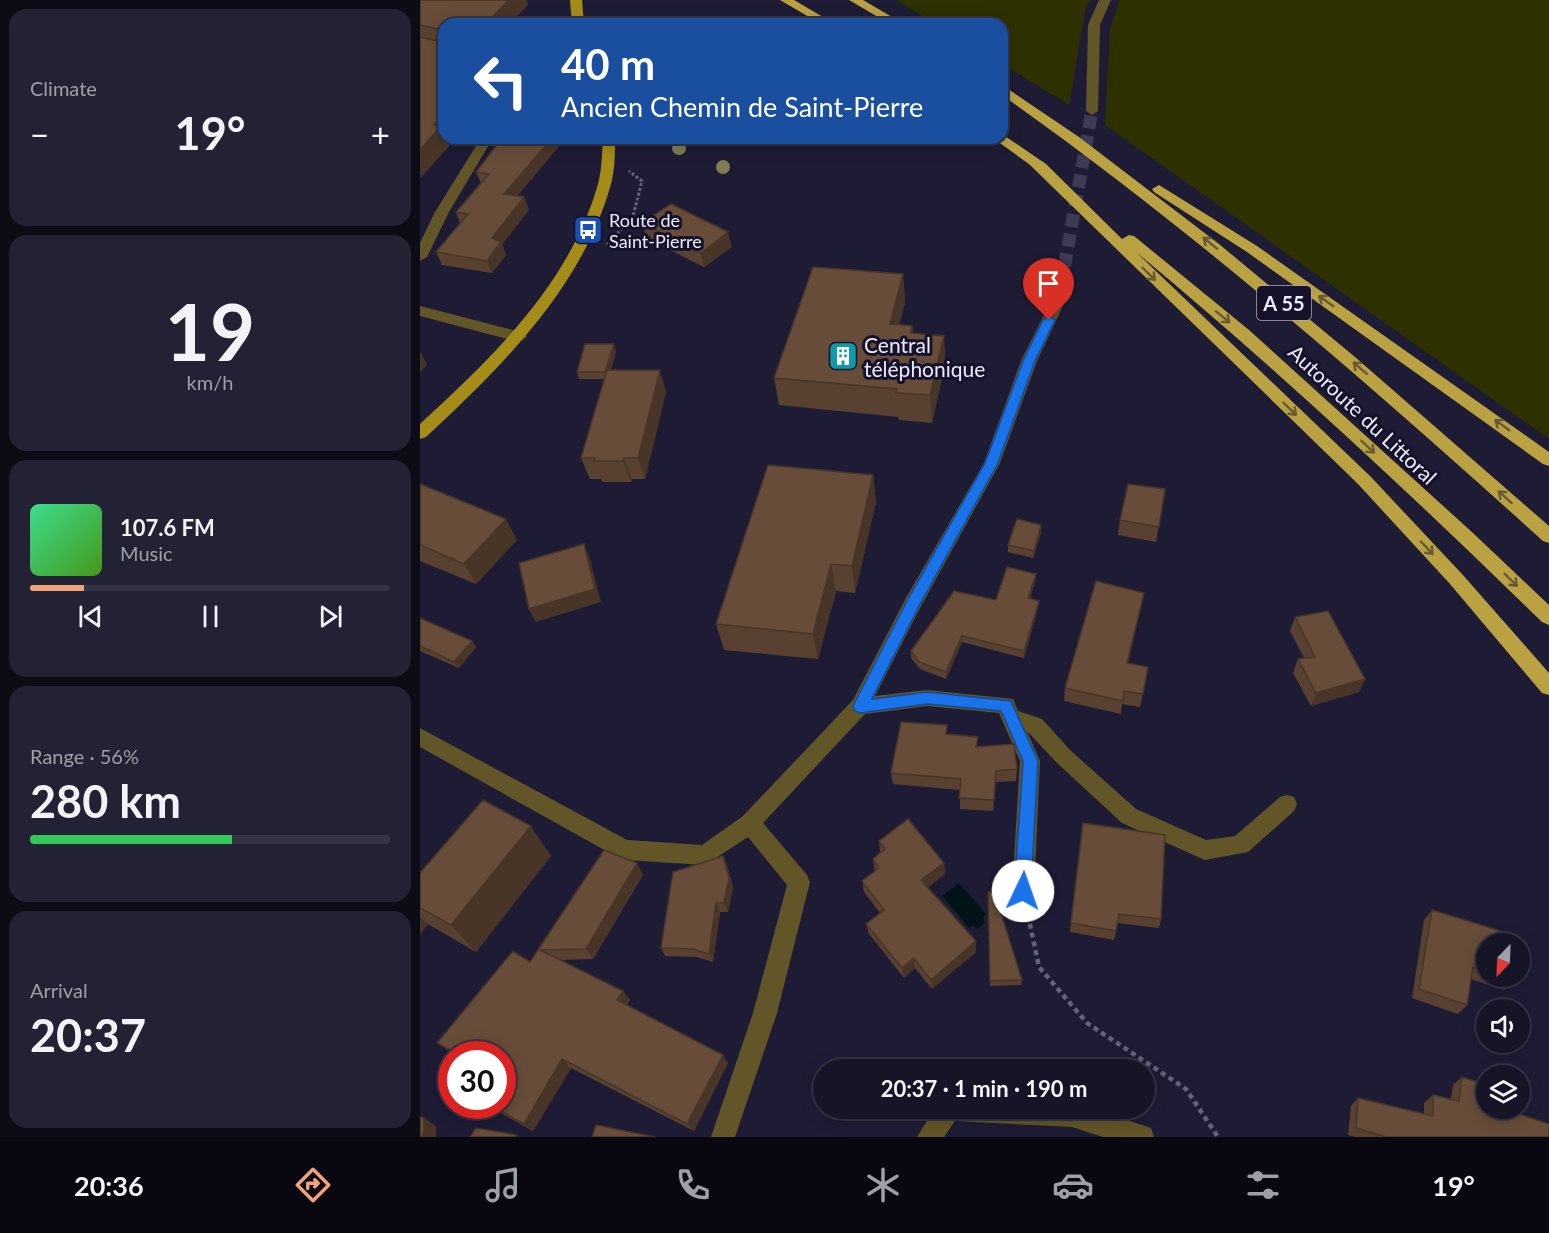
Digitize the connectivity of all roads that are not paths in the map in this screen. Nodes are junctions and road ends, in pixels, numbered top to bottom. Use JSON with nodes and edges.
{"nodes":[{"id":1,"x":576,"y":0,"type":"edge"},
{"id":2,"x":786,"y":0,"type":"edge"},
{"id":3,"x":855,"y":0,"type":"edge"},
{"id":4,"x":1105,"y":0,"type":"edge"},
{"id":5,"x":578,"y":18,"type":"edge"},
{"id":6,"x":818,"y":18,"type":"edge"},
{"id":7,"x":887,"y":18,"type":"edge"},
{"id":8,"x":1008,"y":93,"type":"edge"},
{"id":9,"x":1008,"y":93,"type":"edge"},
{"id":10,"x":1092,"y":111,"type":"tunnel mouth"},
{"id":11,"x":1008,"y":142,"type":"edge"},
{"id":12,"x":483,"y":144,"type":"edge"},
{"id":13,"x":608,"y":144,"type":"edge"},
{"id":14,"x":1032,"y":160,"type":"junction"},
{"id":15,"x":420,"y":256,"type":"edge"},
{"id":16,"x":1059,"y":299,"type":"tunnel mouth"},
{"id":17,"x":420,"y":311,"type":"edge"},
{"id":18,"x":519,"y":337,"type":"junction"},
{"id":19,"x":420,"y":433,"type":"edge"},
{"id":20,"x":1549,"y":460,"type":"edge"},
{"id":21,"x":1549,"y":537,"type":"edge"},
{"id":22,"x":1549,"y":617,"type":"edge"},
{"id":23,"x":1549,"y":687,"type":"edge"},
{"id":24,"x":860,"y":706,"type":"junction"},
{"id":25,"x":1011,"y":717,"type":"junction"},
{"id":26,"x":420,"y":737,"type":"edge"},
{"id":27,"x":1287,"y":804,"type":"dead end"},
{"id":28,"x":750,"y":823,"type":"junction"},
{"id":29,"x":1023,"y":891,"type":"road end"},
{"id":30,"x":723,"y":1137,"type":"edge"},
{"id":31,"x":929,"y":1137,"type":"edge"},
{"id":32,"x":1142,"y":1137,"type":"edge"}],
"edges":[{"from":1,"to":5,"type":"main road"},
{"from":2,"to":6,"type":"highway"},
{"from":3,"to":7,"type":"highway"},
{"from":4,"to":10,"type":"street"},
{"from":20,"to":8,"type":"highway","one_way":true},
{"from":21,"to":9,"type":"highway","name":"Autoroute du Littoral","number":"A 55","one_way":true},
{"from":11,"to":14,"type":"highway","name":"Autoroute du Littoral","number":"A 55"},
{"from":12,"to":15,"type":"street"},
{"from":13,"to":18,"type":"main road"},
{"from":14,"to":22,"type":"highway","name":"Autoroute du Littoral","number":"A 55","one_way":true},
{"from":14,"to":23,"type":"highway","one_way":true},
{"from":16,"to":24,"type":"street"},
{"from":17,"to":18,"type":"street"},
{"from":18,"to":19,"type":"main road"},
{"from":24,"to":25,"type":"street"},
{"from":24,"to":28,"type":"street"},
{"from":25,"to":27,"type":"street"},
{"from":25,"to":29,"type":"street"},
{"from":26,"to":28,"type":"street"},
{"from":28,"to":30,"type":"street"},
{"from":31,"to":32,"type":"street"}]}
